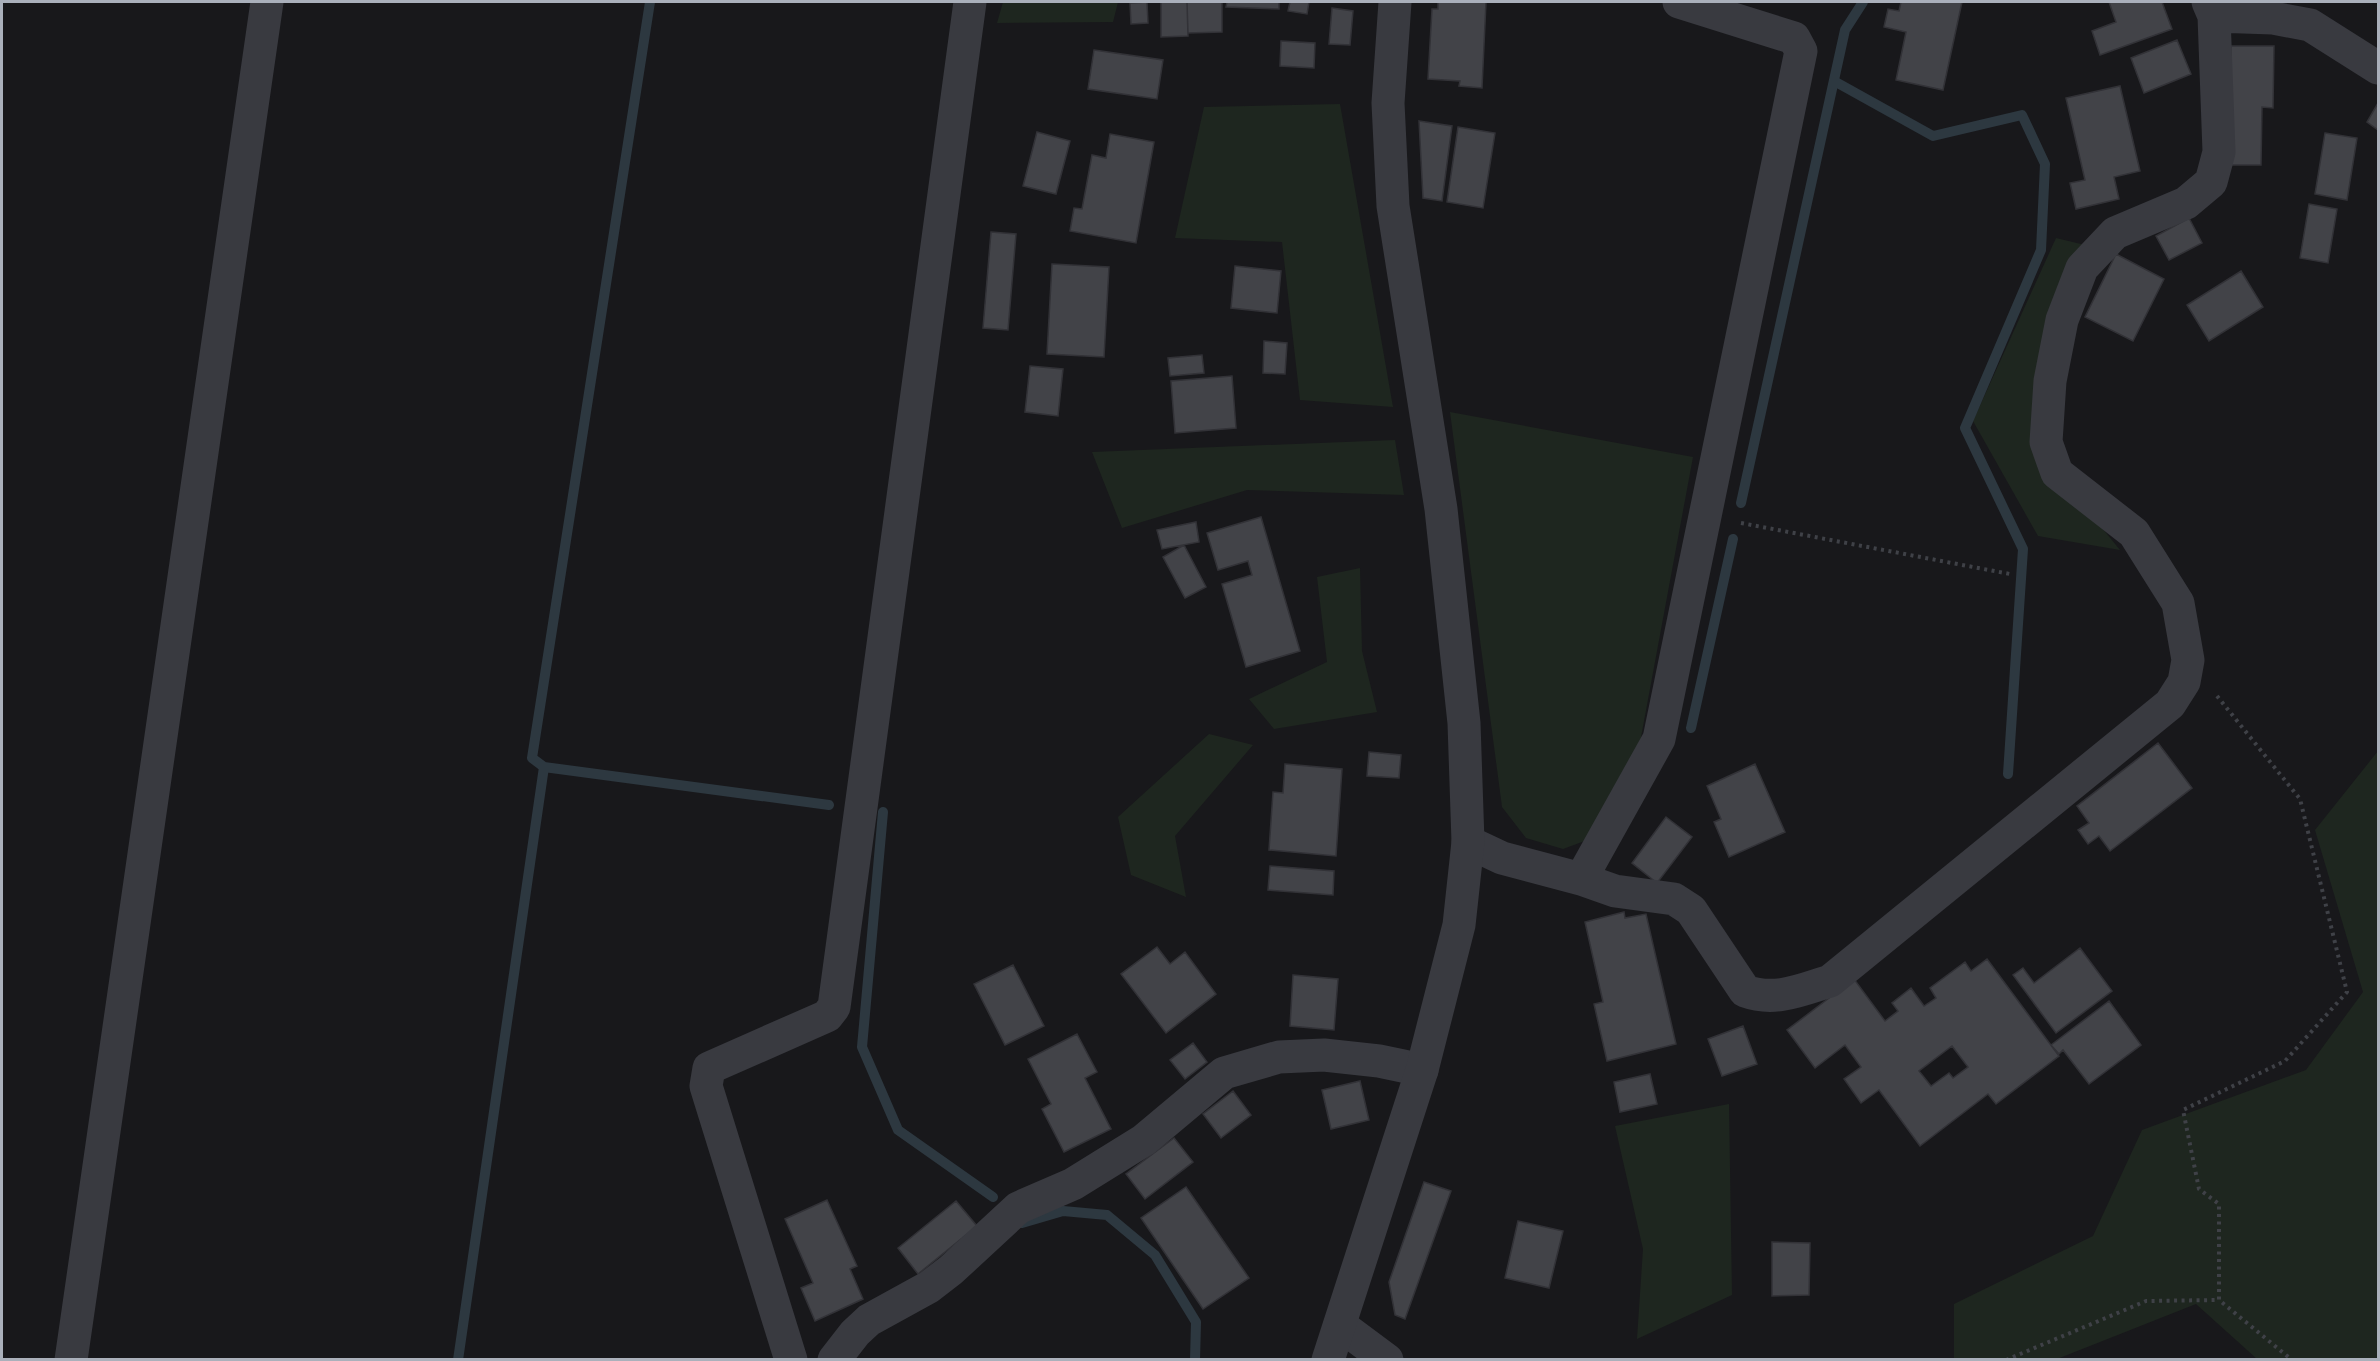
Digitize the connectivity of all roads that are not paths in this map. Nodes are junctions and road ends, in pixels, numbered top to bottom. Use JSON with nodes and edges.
{"nodes":[{"id":1,"x":267,"y":2,"type":"edge"},
{"id":2,"x":970,"y":2,"type":"edge"},
{"id":3,"x":1395,"y":2,"type":"edge"},
{"id":4,"x":1680,"y":2,"type":"edge"},
{"id":5,"x":2211,"y":9,"type":"edge"},
{"id":6,"x":2379,"y":68,"type":"edge"},
{"id":7,"x":1468,"y":842,"type":"junction"},
{"id":8,"x":1581,"y":879,"type":"junction"},
{"id":9,"x":1422,"y":1070,"type":"junction"},
{"id":10,"x":1341,"y":1325,"type":"junction"},
{"id":11,"x":71,"y":1359,"type":"edge"},
{"id":12,"x":791,"y":1359,"type":"edge"},
{"id":13,"x":834,"y":1359,"type":"edge"},
{"id":14,"x":1328,"y":1359,"type":"edge"},
{"id":15,"x":1387,"y":1359,"type":"edge"}],
"edges":[{"from":1,"to":11,"type":"street"},
{"from":2,"to":12,"type":"street"},
{"from":3,"to":7,"type":"street"},
{"from":4,"to":8,"type":"street"},
{"from":5,"to":6,"type":"street"},
{"from":5,"to":8,"type":"street"},
{"from":7,"to":8,"type":"street"},
{"from":7,"to":9,"type":"street"},
{"from":9,"to":10,"type":"street"},
{"from":9,"to":13,"type":"street"},
{"from":10,"to":14,"type":"street"},
{"from":10,"to":15,"type":"street"}]}
